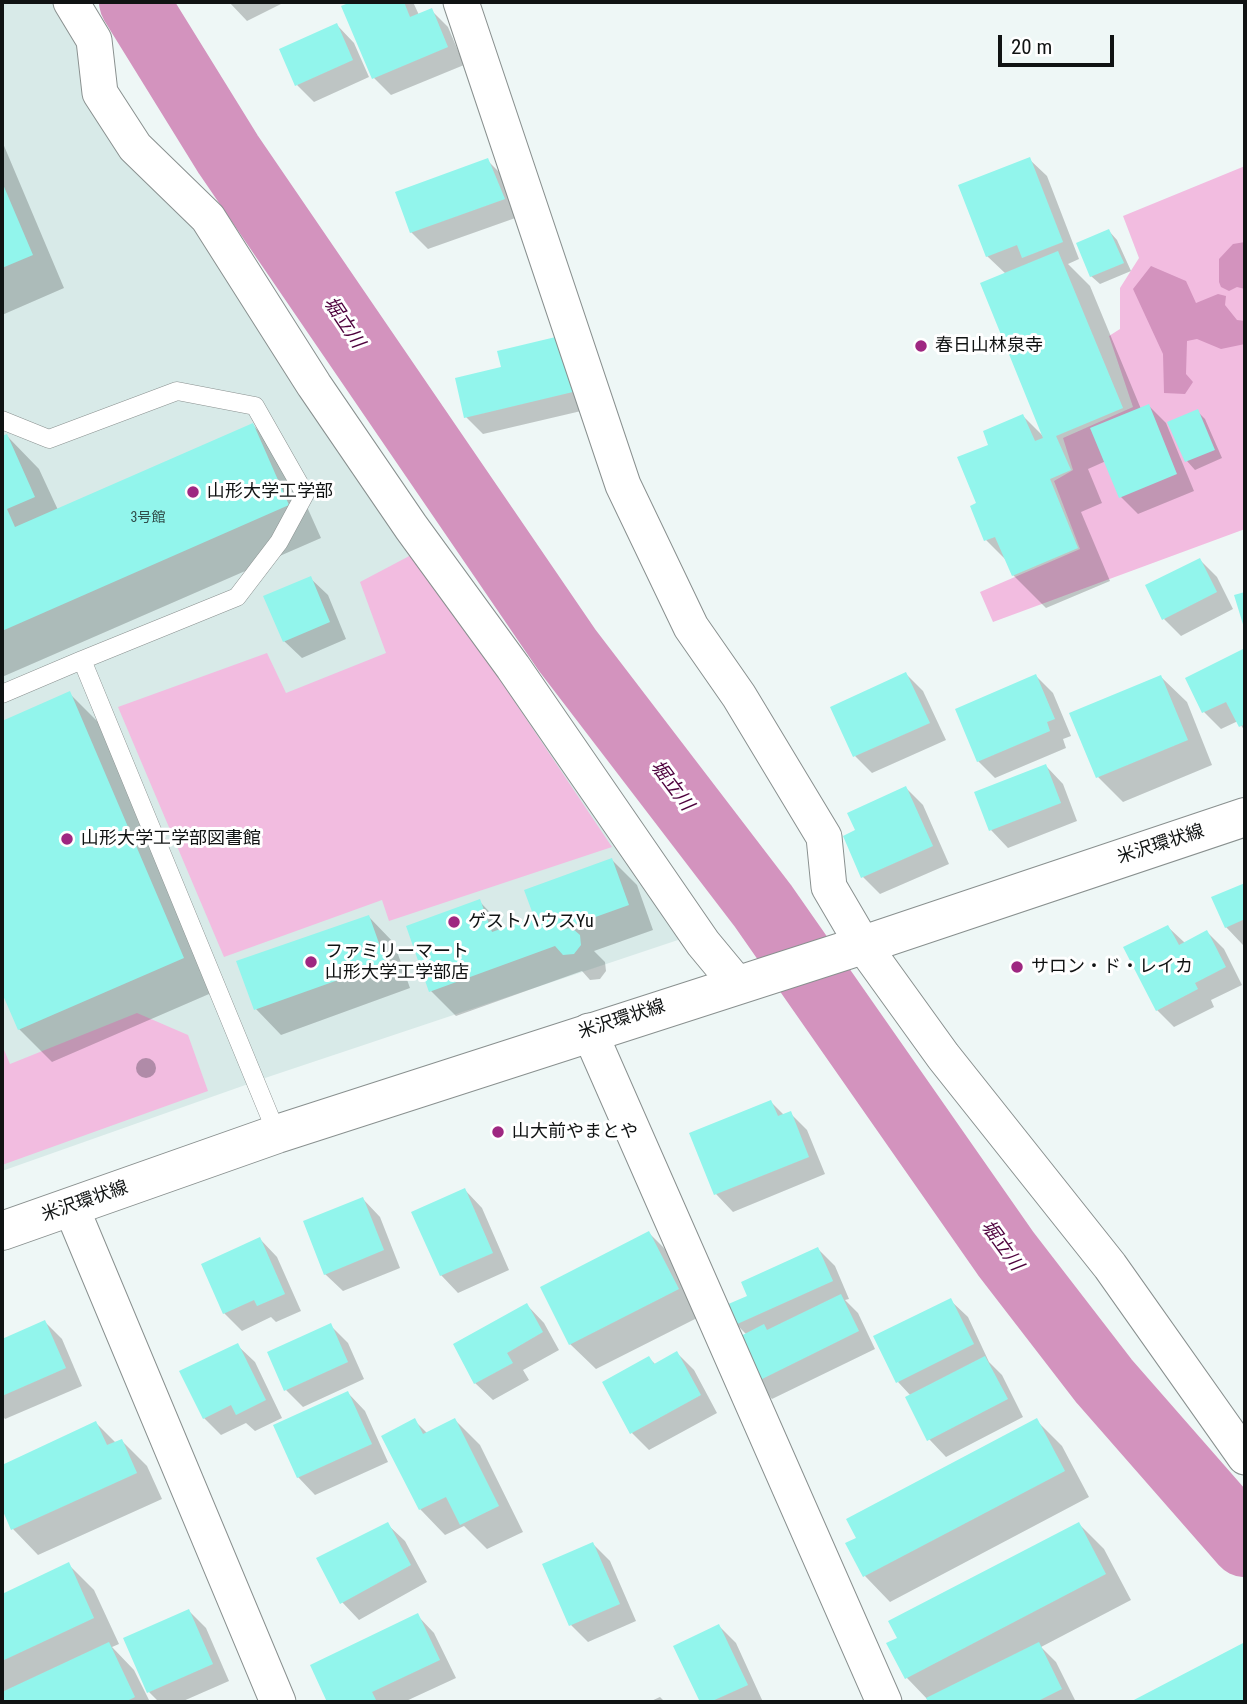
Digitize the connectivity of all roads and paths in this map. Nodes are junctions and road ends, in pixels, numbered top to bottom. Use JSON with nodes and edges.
{"nodes":[{"id":1,"x":71,"y":2,"type":"edge"},
{"id":2,"x":461,"y":2,"type":"edge"},
{"id":3,"x":2,"y":420,"type":"edge"},
{"id":4,"x":82,"y":660,"type":"junction"},
{"id":5,"x":2,"y":694,"type":"edge"},
{"id":6,"x":1245,"y":817,"type":"edge"},
{"id":7,"x":856,"y":946,"type":"junction"},
{"id":8,"x":743,"y":982,"type":"junction"},
{"id":9,"x":589,"y":1031,"type":"junction"},
{"id":10,"x":277,"y":1134,"type":"junction"},
{"id":11,"x":71,"y":1207,"type":"junction"},
{"id":12,"x":2,"y":1230,"type":"edge"},
{"id":13,"x":1245,"y":1457,"type":"edge"},
{"id":14,"x":278,"y":1702,"type":"edge"},
{"id":15,"x":884,"y":1702,"type":"edge"}],
"edges":[{"from":1,"to":8,"type":"street"},
{"from":2,"to":7,"type":"street"},
{"from":3,"to":4,"type":"lane"},
{"from":4,"to":5,"type":"lane"},
{"from":4,"to":10,"type":"lane"},
{"from":6,"to":7,"type":"main road","name":"米沢環状線"},
{"from":7,"to":8,"type":"main road","name":"米沢環状線"},
{"from":7,"to":13,"type":"street"},
{"from":8,"to":9,"type":"main road","name":"米沢環状線"},
{"from":9,"to":10,"type":"main road","name":"米沢環状線"},
{"from":9,"to":15,"type":"street"},
{"from":10,"to":11,"type":"main road","name":"米沢環状線"},
{"from":11,"to":12,"type":"main road","name":"米沢環状線"},
{"from":11,"to":14,"type":"street"}]}
